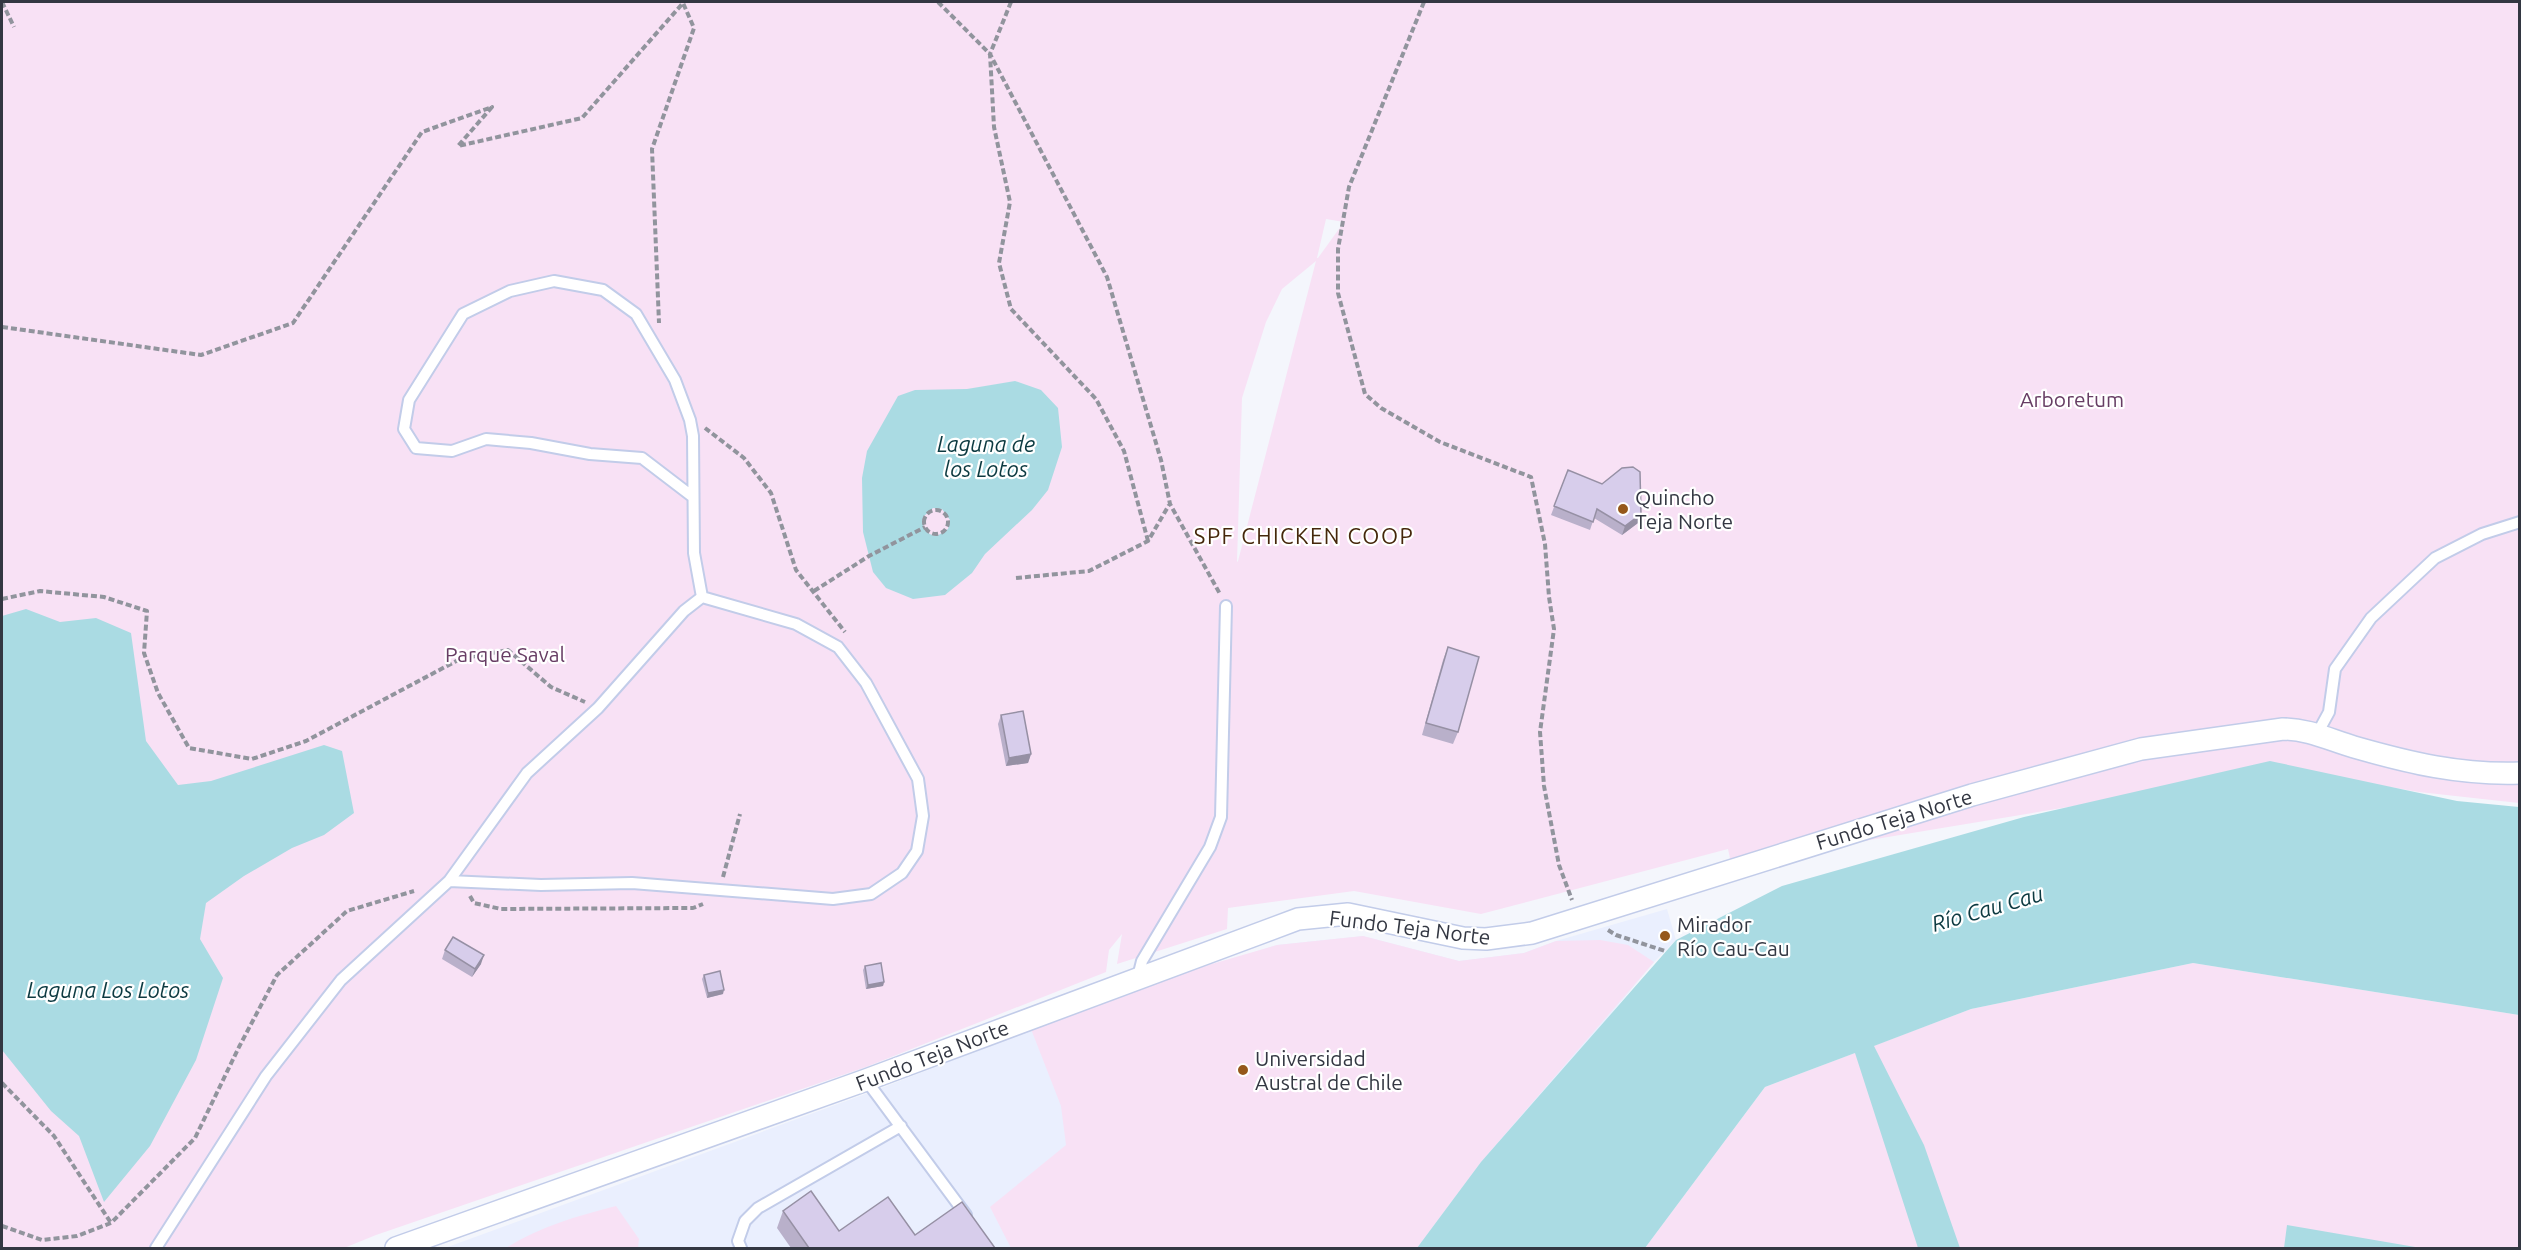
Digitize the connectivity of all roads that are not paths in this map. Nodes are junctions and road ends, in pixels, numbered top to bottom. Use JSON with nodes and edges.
{"nodes":[{"id":1,"x":693,"y":496,"type":"junction"},
{"id":2,"x":2520,"y":522,"type":"edge"},
{"id":3,"x":702,"y":597,"type":"junction"},
{"id":4,"x":1226,"y":606,"type":"road end"},
{"id":5,"x":2317,"y":734,"type":"junction"},
{"id":6,"x":2520,"y":772,"type":"edge"},
{"id":7,"x":449,"y":881,"type":"junction"},
{"id":8,"x":1138,"y":977,"type":"junction"},
{"id":9,"x":866,"y":1080,"type":"junction"},
{"id":10,"x":901,"y":1126,"type":"junction"},
{"id":11,"x":974,"y":1226,"type":"edge"},
{"id":12,"x":156,"y":1248,"type":"edge"},
{"id":13,"x":396,"y":1248,"type":"edge"},
{"id":14,"x":741,"y":1248,"type":"edge"}],
"edges":[{"from":1,"to":1,"type":"lane"},
{"from":1,"to":3,"type":"lane"},
{"from":2,"to":5,"type":"lane"},
{"from":3,"to":7,"type":"lane"},
{"from":3,"to":7,"type":"lane"},
{"from":4,"to":8,"type":"lane"},
{"from":5,"to":6,"type":"street","name":"Fundo Teja Norte"},
{"from":5,"to":8,"type":"street","name":"Fundo Teja Norte"},
{"from":7,"to":12,"type":"lane"},
{"from":8,"to":9,"type":"street","name":"Fundo Teja Norte"},
{"from":9,"to":10,"type":"lane"},
{"from":9,"to":13,"type":"street","name":"Fundo Teja Norte"},
{"from":10,"to":11,"type":"lane"},
{"from":10,"to":14,"type":"lane"}]}
